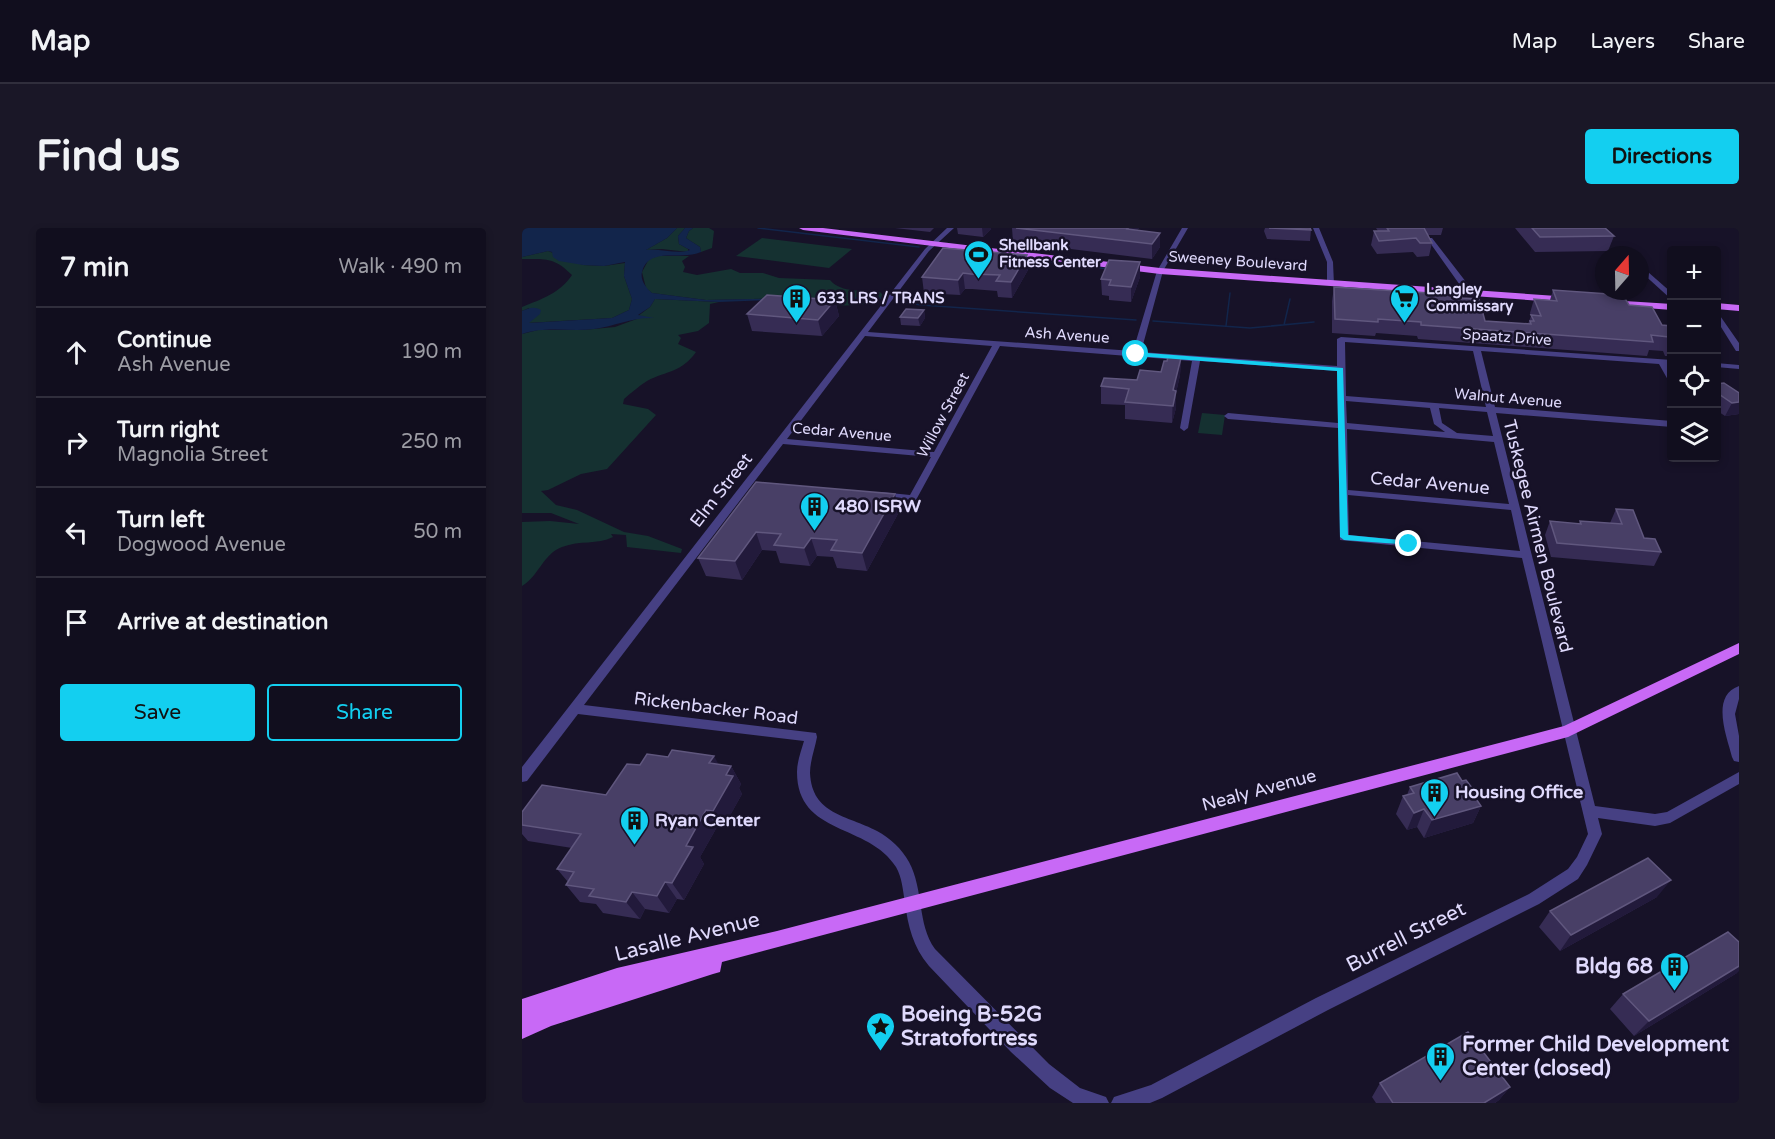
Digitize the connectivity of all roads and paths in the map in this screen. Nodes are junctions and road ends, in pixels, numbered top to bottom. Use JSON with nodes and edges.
{"nodes":[{"id":1,"x":803,"y":228,"type":"edge"},
{"id":2,"x":951,"y":228,"type":"edge"},
{"id":3,"x":1185,"y":228,"type":"edge"},
{"id":4,"x":1316,"y":228,"type":"edge"},
{"id":5,"x":1430,"y":239,"type":"edge"},
{"id":6,"x":933,"y":244,"type":"junction"},
{"id":7,"x":1160,"y":271,"type":"junction"},
{"id":8,"x":1649,"y":276,"type":"edge"},
{"id":9,"x":1331,"y":283,"type":"junction"},
{"id":10,"x":1470,"y":293,"type":"junction"},
{"id":11,"x":1667,"y":293,"type":"edge"},
{"id":12,"x":1587,"y":302,"type":"edge"},
{"id":13,"x":1598,"y":302,"type":"edge"},
{"id":14,"x":1721,"y":306,"type":"edge"},
{"id":15,"x":1667,"y":307,"type":"edge"},
{"id":16,"x":1739,"y":308,"type":"edge"},
{"id":17,"x":1721,"y":320,"type":"edge"},
{"id":18,"x":864,"y":334,"type":"junction"},
{"id":19,"x":997,"y":344,"type":"junction"},
{"id":20,"x":1476,"y":348,"type":"junction"},
{"id":21,"x":1739,"y":349,"type":"edge"},
{"id":22,"x":1136,"y":354,"type":"junction"},
{"id":23,"x":1197,"y":358,"type":"junction"},
{"id":24,"x":1662,"y":361,"type":"junction"},
{"id":25,"x":1667,"y":362,"type":"edge"},
{"id":26,"x":1721,"y":365,"type":"edge"},
{"id":27,"x":1739,"y":367,"type":"edge"},
{"id":28,"x":1341,"y":369,"type":"junction"},
{"id":29,"x":1667,"y":372,"type":"edge"},
{"id":30,"x":1342,"y":398,"type":"junction"},
{"id":31,"x":1434,"y":405,"type":"junction"},
{"id":32,"x":1490,"y":410,"type":"junction"},
{"id":33,"x":1228,"y":417,"type":"dead end"},
{"id":34,"x":1667,"y":424,"type":"edge"},
{"id":35,"x":1343,"y":426,"type":"junction"},
{"id":36,"x":1184,"y":428,"type":"dead end"},
{"id":37,"x":1457,"y":435,"type":"junction"},
{"id":38,"x":1497,"y":438,"type":"junction"},
{"id":39,"x":780,"y":441,"type":"junction"},
{"id":40,"x":937,"y":455,"type":"junction"},
{"id":41,"x":748,"y":483,"type":"junction"},
{"id":42,"x":760,"y":484,"type":"edge"},
{"id":43,"x":1343,"y":492,"type":"junction"},
{"id":44,"x":867,"y":494,"type":"edge"},
{"id":45,"x":1514,"y":507,"type":"junction"},
{"id":46,"x":1525,"y":555,"type":"junction"},
{"id":47,"x":1739,"y":648,"type":"edge"},
{"id":48,"x":1739,"y":691,"type":"edge"},
{"id":49,"x":575,"y":709,"type":"junction"},
{"id":50,"x":1568,"y":731,"type":"junction"},
{"id":51,"x":1739,"y":757,"type":"edge"},
{"id":52,"x":522,"y":777,"type":"edge"},
{"id":53,"x":1739,"y":777,"type":"edge"},
{"id":54,"x":1589,"y":811,"type":"junction"},
{"id":55,"x":913,"y":903,"type":"junction"},
{"id":56,"x":777,"y":940,"type":"junction"},
{"id":57,"x":522,"y":1009,"type":"edge"},
{"id":58,"x":522,"y":1029,"type":"edge"},
{"id":59,"x":1100,"y":1103,"type":"edge"},
{"id":60,"x":1120,"y":1103,"type":"edge"}],
"edges":[{"from":1,"to":6,"type":"main road","name":"Sweeney Boulevard"},
{"from":2,"to":6,"type":"street","name":"Elm Street"},
{"from":3,"to":7,"type":"street"},
{"from":4,"to":9,"type":"street"},
{"from":5,"to":10,"type":"street"},
{"from":6,"to":7,"type":"main road","name":"Sweeney Boulevard"},
{"from":6,"to":18,"type":"street","name":"Elm Street"},
{"from":7,"to":9,"type":"main road","name":"Sweeney Boulevard"},
{"from":7,"to":22,"type":"street"},
{"from":8,"to":11,"type":"street"},
{"from":9,"to":10,"type":"main road","name":"Sweeney Boulevard"},
{"from":10,"to":12,"type":"main road","name":"Sweeney Boulevard"},
{"from":13,"to":15,"type":"main road"},
{"from":14,"to":16,"type":"main road"},
{"from":17,"to":21,"type":"street"},
{"from":18,"to":19,"type":"street","name":"Ash Avenue"},
{"from":18,"to":39,"type":"street","name":"Elm Street"},
{"from":19,"to":22,"type":"street","name":"Ash Avenue"},
{"from":19,"to":40,"type":"street","name":"Willow Street"},
{"from":20,"to":24,"type":"street","name":"Spaatz Drive"},
{"from":20,"to":28,"type":"street","name":"Spaatz Drive"},
{"from":20,"to":32,"type":"street","name":"Tuskegee Airmen Boulevard"},
{"from":22,"to":23,"type":"street","name":"Ash Avenue"},
{"from":23,"to":28,"type":"street","name":"Ash Avenue"},
{"from":23,"to":36,"type":"street"},
{"from":24,"to":25,"type":"street","name":"Spaatz Drive"},
{"from":24,"to":29,"type":"street"},
{"from":26,"to":27,"type":"street"},
{"from":28,"to":30,"type":"street"},
{"from":30,"to":31,"type":"street","name":"Walnut Avenue"},
{"from":30,"to":35,"type":"street"},
{"from":31,"to":32,"type":"street","name":"Walnut Avenue"},
{"from":31,"to":37,"type":"street"},
{"from":32,"to":34,"type":"street","name":"Walnut Avenue"},
{"from":32,"to":38,"type":"street","name":"Tuskegee Airmen Boulevard"},
{"from":33,"to":35,"type":"street"},
{"from":35,"to":37,"type":"street"},
{"from":35,"to":43,"type":"street"},
{"from":37,"to":38,"type":"street"},
{"from":38,"to":45,"type":"street","name":"Tuskegee Airmen Boulevard"},
{"from":39,"to":40,"type":"street","name":"Cedar Avenue"},
{"from":39,"to":41,"type":"street","name":"Elm Street"},
{"from":40,"to":44,"type":"street","name":"Willow Street"},
{"from":41,"to":42,"type":"street"},
{"from":41,"to":49,"type":"street","name":"Elm Street"},
{"from":43,"to":45,"type":"street","name":"Cedar Avenue"},
{"from":43,"to":46,"type":"street"},
{"from":45,"to":46,"type":"street","name":"Tuskegee Airmen Boulevard"},
{"from":46,"to":50,"type":"street","name":"Tuskegee Airmen Boulevard"},
{"from":47,"to":50,"type":"main road","name":"Nealy Avenue"},
{"from":48,"to":51,"type":"street"},
{"from":49,"to":52,"type":"street","name":"Elm Street"},
{"from":49,"to":55,"type":"street","name":"Rickenbacker Road"},
{"from":50,"to":54,"type":"street","name":"Burrell Street"},
{"from":50,"to":55,"type":"main road","name":"Nealy Avenue"},
{"from":53,"to":54,"type":"street"},
{"from":54,"to":60,"type":"street","name":"Burrell Street"},
{"from":55,"to":56,"type":"main road","name":"Nealy Avenue"},
{"from":55,"to":59,"type":"street"},
{"from":56,"to":57,"type":"main road","name":"Lasalle Avenue"},
{"from":56,"to":58,"type":"main road","name":"Lasalle Avenue"}]}
